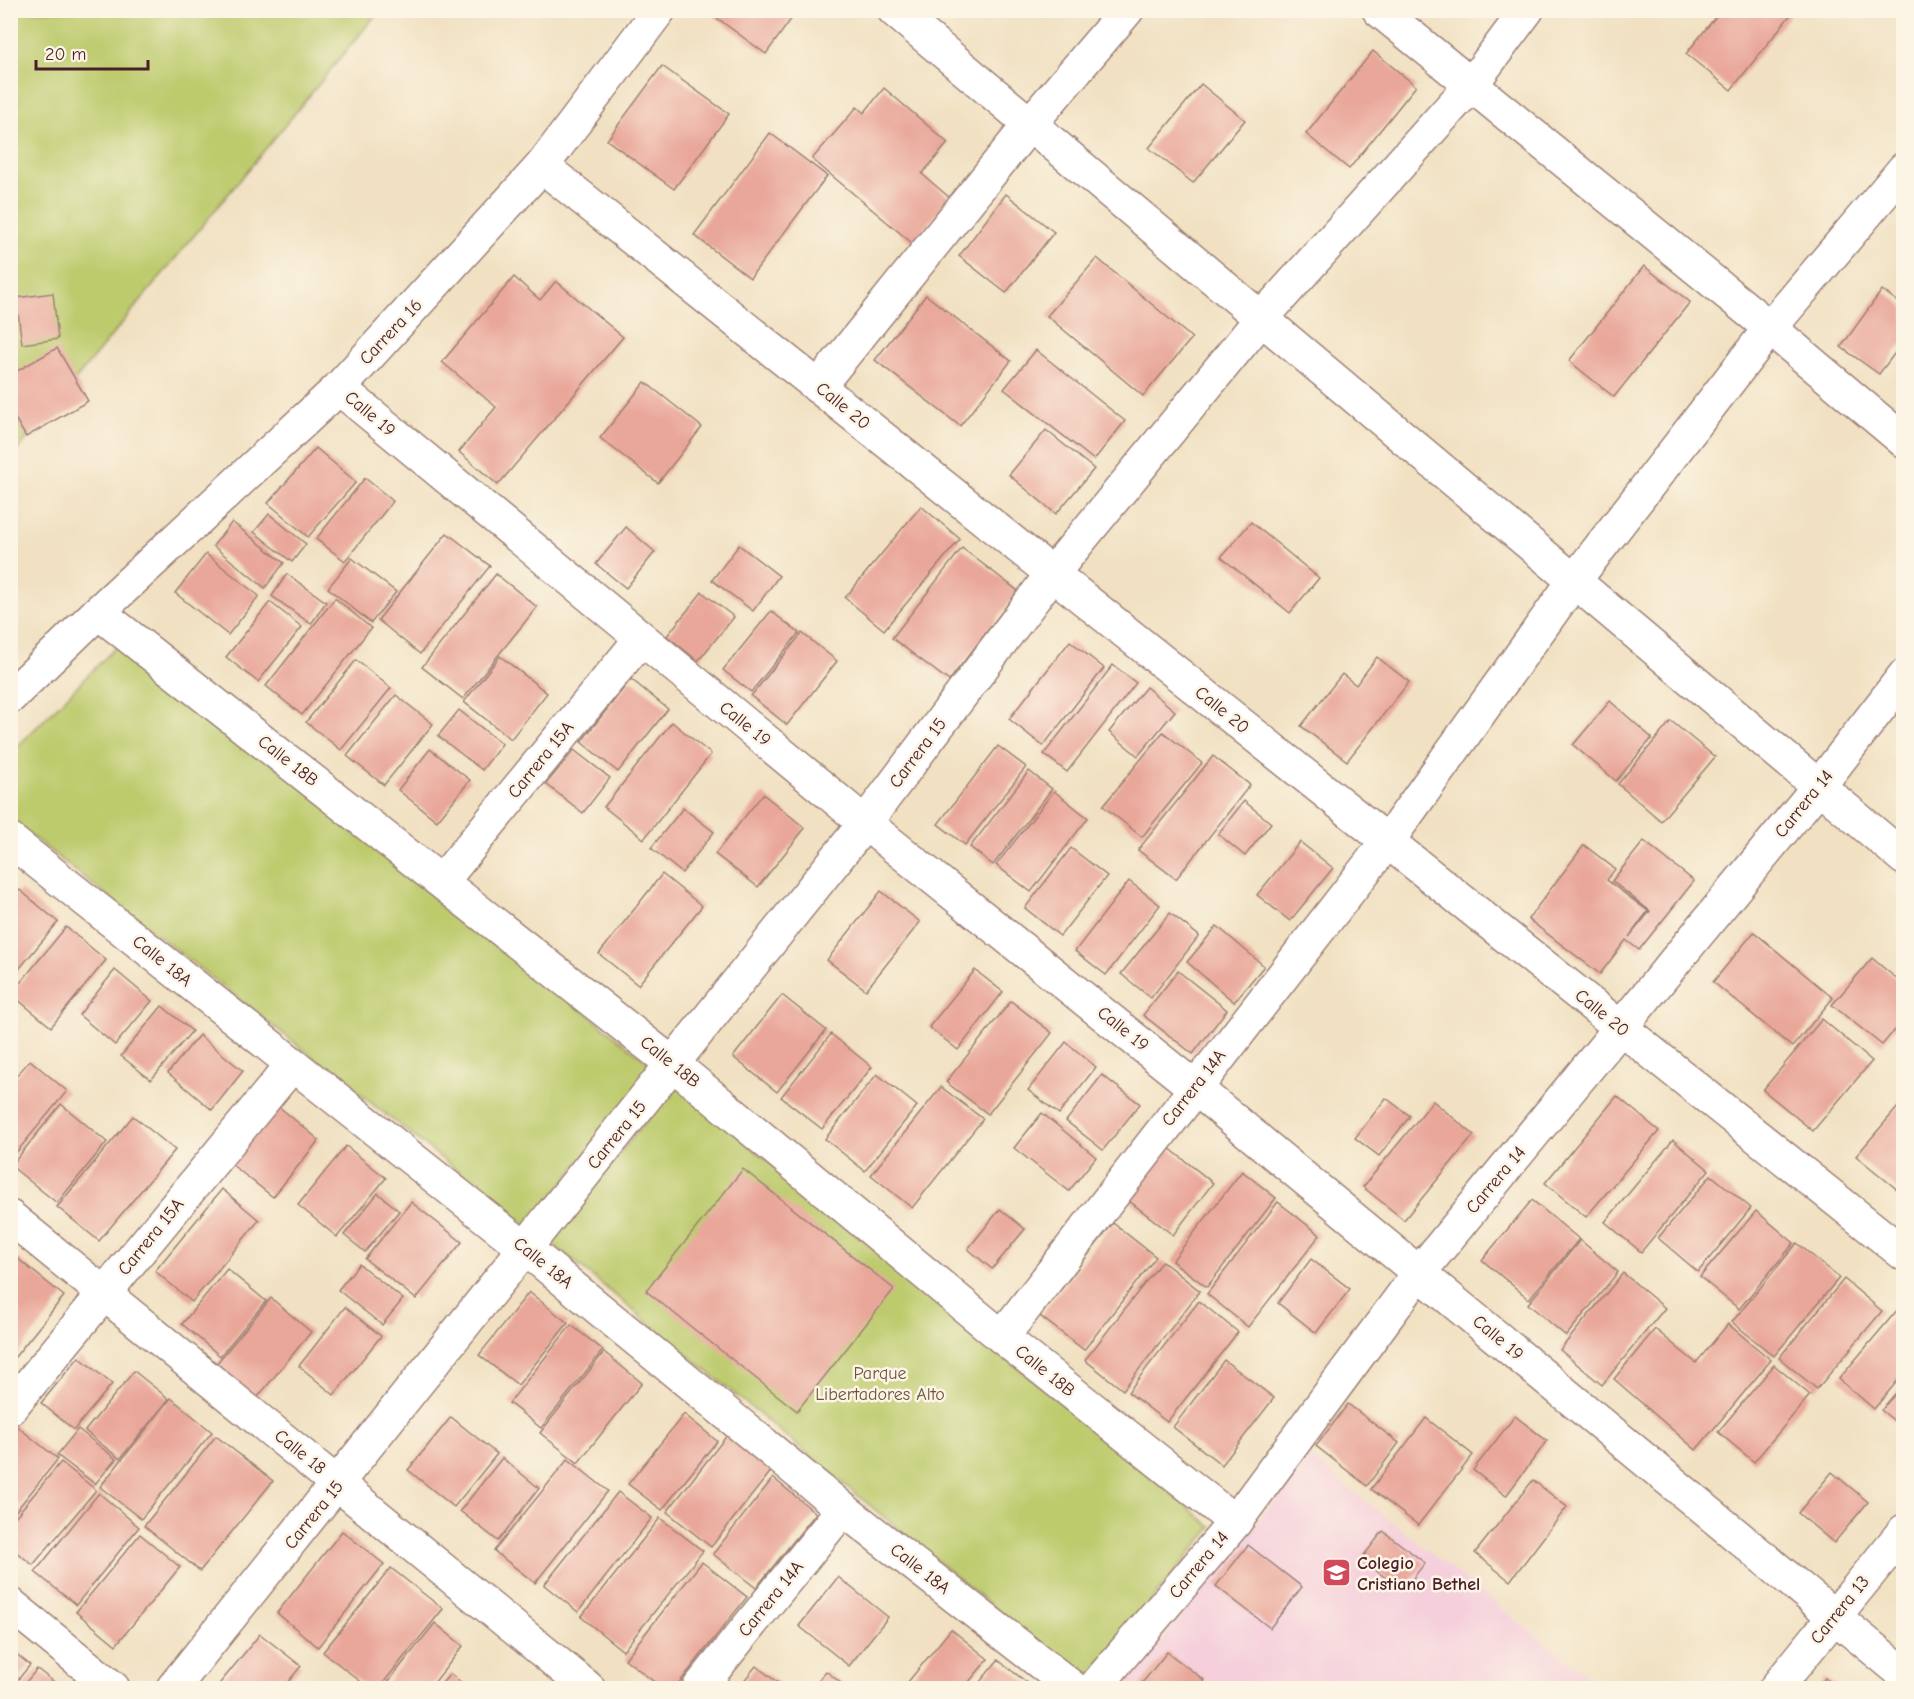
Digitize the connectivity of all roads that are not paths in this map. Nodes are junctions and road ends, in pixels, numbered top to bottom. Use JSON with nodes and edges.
{"nodes":[{"id":1,"x":660,"y":10,"type":"edge"},
{"id":2,"x":894,"y":10,"type":"edge"},
{"id":3,"x":1127,"y":10,"type":"edge"},
{"id":4,"x":1379,"y":10,"type":"edge"},
{"id":5,"x":1527,"y":10,"type":"edge"},
{"id":6,"x":1471,"y":85,"type":"junction"},
{"id":7,"x":1030,"y":124,"type":"junction"},
{"id":8,"x":542,"y":166,"type":"junction"},
{"id":9,"x":1904,"y":170,"type":"edge"},
{"id":10,"x":1261,"y":319,"type":"junction"},
{"id":11,"x":1770,"y":328,"type":"junction"},
{"id":12,"x":818,"y":387,"type":"junction"},
{"id":13,"x":339,"y":388,"type":"junction"},
{"id":14,"x":1904,"y":441,"type":"edge"},
{"id":15,"x":1052,"y":574,"type":"junction"},
{"id":16,"x":1574,"y":581,"type":"junction"},
{"id":17,"x":98,"y":612,"type":"junction"},
{"id":18,"x":641,"y":639,"type":"junction"},
{"id":19,"x":1904,"y":676,"type":"edge"},
{"id":20,"x":10,"y":697,"type":"edge"},
{"id":21,"x":1818,"y":786,"type":"junction"},
{"id":22,"x":865,"y":823,"type":"junction"},
{"id":23,"x":10,"y":840,"type":"edge"},
{"id":24,"x":1387,"y":842,"type":"junction"},
{"id":25,"x":1904,"y":858,"type":"edge"},
{"id":26,"x":442,"y":881,"type":"junction"},
{"id":27,"x":1621,"y":1029,"type":"junction"},
{"id":28,"x":292,"y":1065,"type":"junction"},
{"id":29,"x":674,"y":1065,"type":"junction"},
{"id":30,"x":1194,"y":1087,"type":"junction"},
{"id":31,"x":10,"y":1217,"type":"edge"},
{"id":32,"x":525,"y":1249,"type":"junction"},
{"id":33,"x":1904,"y":1254,"type":"edge"},
{"id":34,"x":1419,"y":1273,"type":"junction"},
{"id":35,"x":105,"y":1294,"type":"junction"},
{"id":36,"x":1002,"y":1337,"type":"junction"},
{"id":37,"x":10,"y":1408,"type":"edge"},
{"id":38,"x":339,"y":1483,"type":"junction"},
{"id":39,"x":843,"y":1509,"type":"junction"},
{"id":40,"x":1235,"y":1522,"type":"junction"},
{"id":41,"x":1904,"y":1531,"type":"edge"},
{"id":42,"x":10,"y":1604,"type":"edge"},
{"id":43,"x":1834,"y":1619,"type":"junction"},
{"id":44,"x":1904,"y":1674,"type":"edge"},
{"id":45,"x":113,"y":1689,"type":"edge"},
{"id":46,"x":172,"y":1689,"type":"edge"},
{"id":47,"x":588,"y":1689,"type":"edge"},
{"id":48,"x":699,"y":1689,"type":"edge"},
{"id":49,"x":1073,"y":1689,"type":"edge"},
{"id":50,"x":1094,"y":1689,"type":"edge"},
{"id":51,"x":1776,"y":1689,"type":"edge"}],
"edges":[{"from":1,"to":8,"type":"street","name":"Carrera 16"},
{"from":2,"to":7,"type":"street"},
{"from":3,"to":7,"type":"street"},
{"from":4,"to":6,"type":"street"},
{"from":5,"to":6,"type":"street","name":"Carrera 15"},
{"from":6,"to":10,"type":"street","name":"Carrera 15"},
{"from":6,"to":11,"type":"street"},
{"from":7,"to":10,"type":"street"},
{"from":7,"to":12,"type":"street"},
{"from":8,"to":12,"type":"street","name":"Calle 20"},
{"from":8,"to":13,"type":"street","name":"Carrera 16"},
{"from":9,"to":11,"type":"street","name":"Carrera 14A"},
{"from":10,"to":15,"type":"street","name":"Carrera 15"},
{"from":10,"to":16,"type":"street"},
{"from":11,"to":14,"type":"street"},
{"from":11,"to":16,"type":"street","name":"Carrera 14A"},
{"from":12,"to":15,"type":"street","name":"Calle 20"},
{"from":13,"to":17,"type":"street","name":"Carrera 16"},
{"from":13,"to":18,"type":"street","name":"Calle 19"},
{"from":15,"to":22,"type":"street","name":"Carrera 15"},
{"from":15,"to":24,"type":"street","name":"Calle 20"},
{"from":16,"to":21,"type":"street"},
{"from":16,"to":24,"type":"street","name":"Carrera 14A"},
{"from":17,"to":20,"type":"street","name":"Carrera 16"},
{"from":17,"to":26,"type":"street","name":"Calle 18B"},
{"from":18,"to":22,"type":"street","name":"Calle 19"},
{"from":18,"to":26,"type":"street","name":"Carrera 15A"},
{"from":19,"to":21,"type":"street","name":"Carrera 14"},
{"from":21,"to":25,"type":"street"},
{"from":21,"to":27,"type":"street","name":"Carrera 14"},
{"from":22,"to":29,"type":"street","name":"Carrera 15"},
{"from":22,"to":30,"type":"street","name":"Calle 19"},
{"from":23,"to":28,"type":"street","name":"Calle 18A"},
{"from":24,"to":27,"type":"street","name":"Calle 20"},
{"from":24,"to":30,"type":"street","name":"Carrera 14A"},
{"from":26,"to":29,"type":"street","name":"Calle 18B"},
{"from":27,"to":33,"type":"street","name":"Calle 20"},
{"from":27,"to":34,"type":"street","name":"Carrera 14"},
{"from":28,"to":32,"type":"street","name":"Calle 18A"},
{"from":28,"to":35,"type":"street","name":"Carrera 15A"},
{"from":29,"to":32,"type":"street","name":"Carrera 15"},
{"from":29,"to":36,"type":"street","name":"Calle 18B"},
{"from":30,"to":34,"type":"street","name":"Calle 19"},
{"from":30,"to":36,"type":"street","name":"Carrera 14A"},
{"from":31,"to":35,"type":"street","name":"Calle 18"},
{"from":32,"to":38,"type":"street","name":"Carrera 15"},
{"from":32,"to":39,"type":"street","name":"Calle 18A"},
{"from":34,"to":40,"type":"street","name":"Carrera 14"},
{"from":34,"to":43,"type":"street","name":"Calle 19"},
{"from":35,"to":37,"type":"street","name":"Carrera 15A"},
{"from":35,"to":38,"type":"street","name":"Calle 18"},
{"from":36,"to":40,"type":"street","name":"Calle 18B"},
{"from":38,"to":46,"type":"street","name":"Carrera 15"},
{"from":38,"to":47,"type":"street","name":"Calle 18"},
{"from":39,"to":48,"type":"street","name":"Carrera 14A"},
{"from":39,"to":49,"type":"street","name":"Calle 18A"},
{"from":40,"to":50,"type":"street","name":"Carrera 14"},
{"from":41,"to":43,"type":"street","name":"Carrera 13"},
{"from":42,"to":45,"type":"street"},
{"from":43,"to":44,"type":"street","name":"Calle 19"},
{"from":43,"to":51,"type":"street","name":"Carrera 13"}]}
